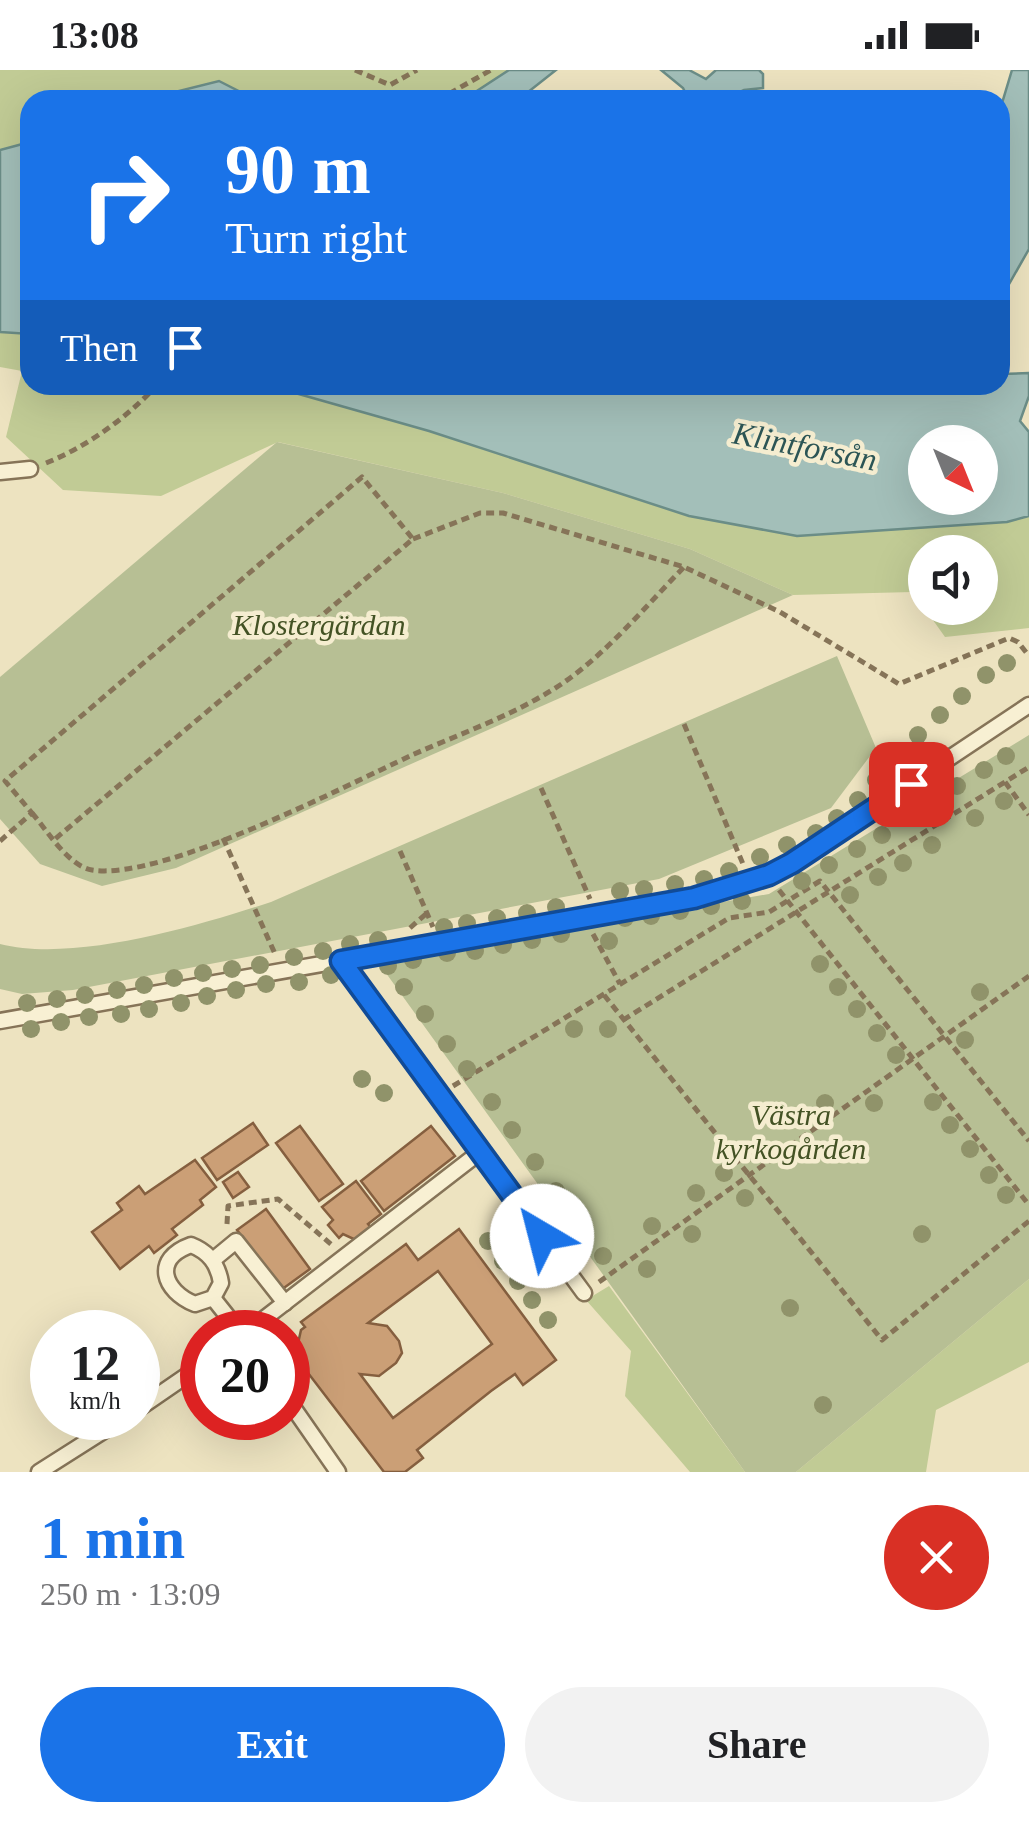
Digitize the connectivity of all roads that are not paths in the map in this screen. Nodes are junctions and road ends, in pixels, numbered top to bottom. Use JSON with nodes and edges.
{"nodes":[{"id":1,"x":30,"y":469,"type":"road end"},
{"id":2,"x":0,"y":472,"type":"edge"},
{"id":3,"x":1029,"y":704,"type":"edge"},
{"id":4,"x":341,"y":961,"type":"junction"},
{"id":5,"x":0,"y":1021,"type":"edge"},
{"id":6,"x":480,"y":1152,"type":"junction"},
{"id":7,"x":213,"y":1260,"type":"junction"},
{"id":8,"x":584,"y":1293,"type":"road end"},
{"id":9,"x":213,"y":1298,"type":"junction"},
{"id":10,"x":285,"y":1303,"type":"junction"},
{"id":11,"x":224,"y":1310,"type":"edge"},
{"id":12,"x":275,"y":1310,"type":"edge"},
{"id":13,"x":310,"y":1432,"type":"edge"},
{"id":14,"x":89,"y":1440,"type":"edge"},
{"id":15,"x":39,"y":1472,"type":"edge"},
{"id":16,"x":338,"y":1472,"type":"edge"}],
"edges":[{"from":1,"to":2,"type":"lane"},
{"from":3,"to":4,"type":"lane"},
{"from":4,"to":5,"type":"lane"},
{"from":4,"to":6,"type":"lane"},
{"from":6,"to":8,"type":"lane"},
{"from":6,"to":10,"type":"lane"},
{"from":7,"to":9,"type":"lane"},
{"from":7,"to":9,"type":"lane"},
{"from":7,"to":10,"type":"lane"},
{"from":9,"to":11,"type":"lane"},
{"from":10,"to":12,"type":"lane"},
{"from":13,"to":16,"type":"lane"},
{"from":14,"to":15,"type":"lane"}]}
